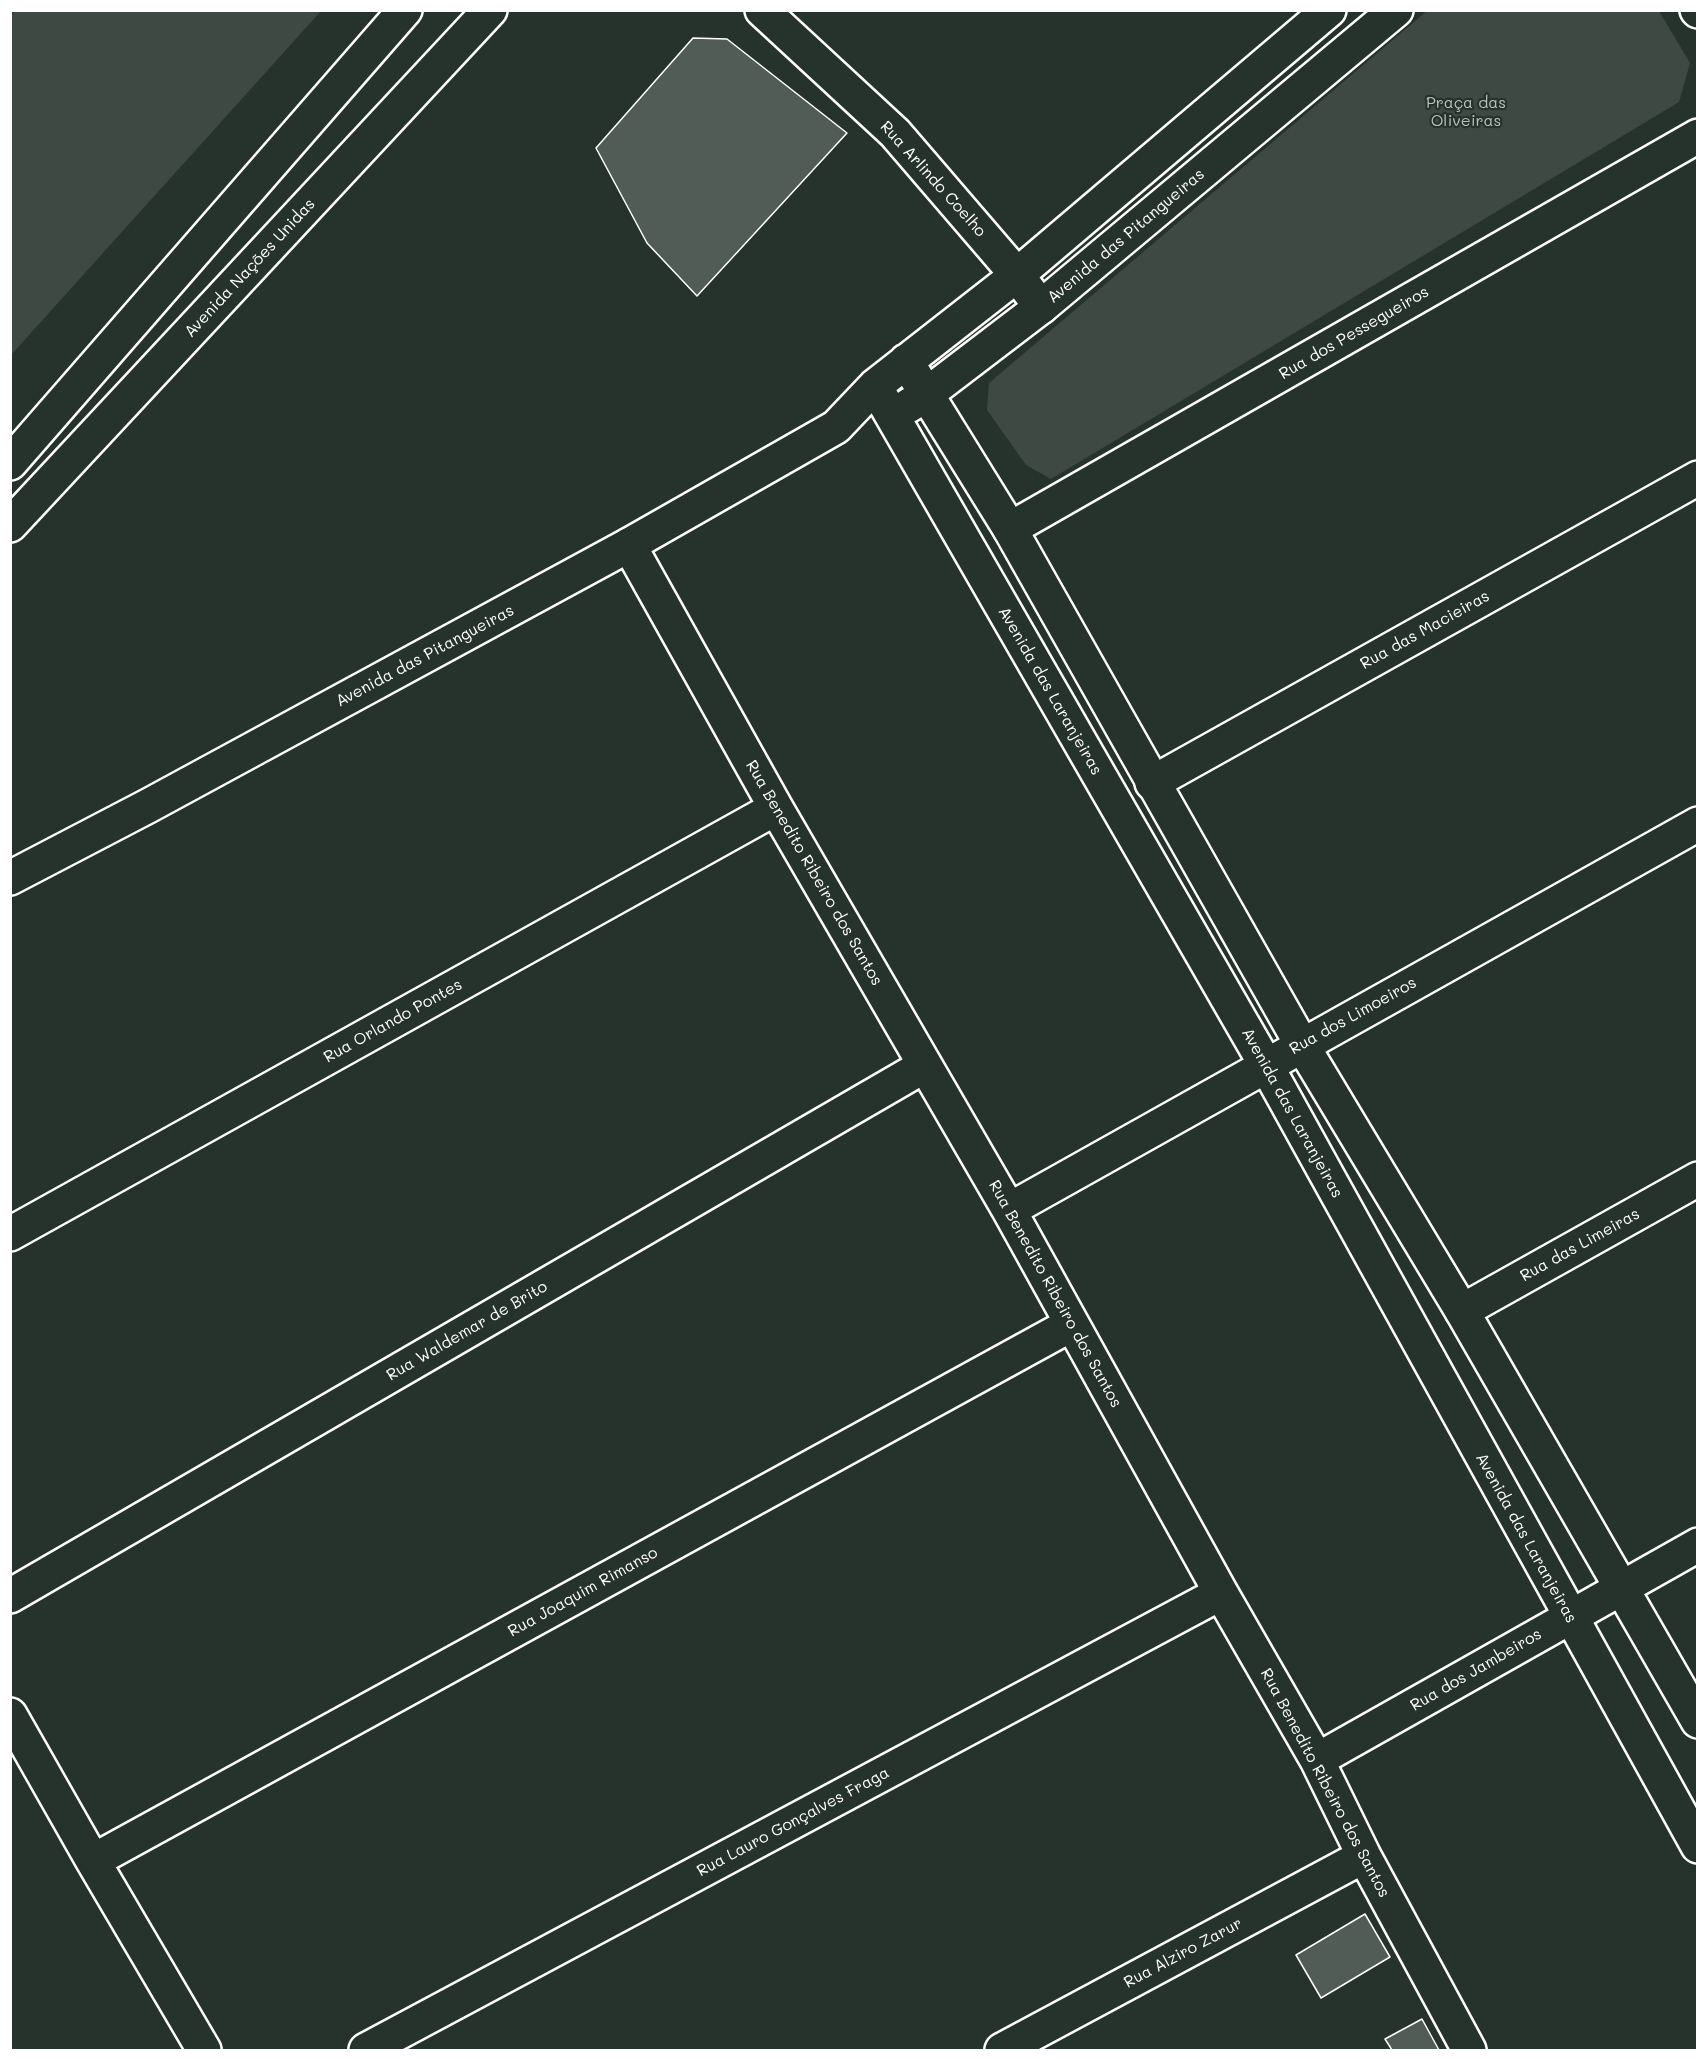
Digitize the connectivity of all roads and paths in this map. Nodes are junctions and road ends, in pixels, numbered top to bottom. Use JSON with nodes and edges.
{"nodes":[{"id":1,"x":405,"y":10,"type":"edge"},
{"id":2,"x":490,"y":10,"type":"edge"},
{"id":3,"x":762,"y":10,"type":"edge"},
{"id":4,"x":1329,"y":10,"type":"edge"},
{"id":5,"x":1396,"y":10,"type":"edge"},
{"id":6,"x":1698,"y":136,"type":"edge"},
{"id":7,"x":1017,"y":275,"type":"junction"},
{"id":8,"x":1041,"y":307,"type":"junction"},
{"id":9,"x":906,"y":361,"type":"junction"},
{"id":10,"x":875,"y":386,"type":"junction"},
{"id":11,"x":927,"y":394,"type":"junction"},
{"id":12,"x":892,"y":416,"type":"junction"},
{"id":13,"x":836,"y":427,"type":"junction"},
{"id":14,"x":10,"y":463,"type":"edge"},
{"id":15,"x":1698,"y":478,"type":"edge"},
{"id":16,"x":10,"y":525,"type":"edge"},
{"id":17,"x":1010,"y":529,"type":"junction"},
{"id":18,"x":629,"y":545,"type":"junction"},
{"id":19,"x":1152,"y":783,"type":"junction"},
{"id":20,"x":776,"y":808,"type":"junction"},
{"id":21,"x":1698,"y":824,"type":"edge"},
{"id":22,"x":10,"y":878,"type":"edge"},
{"id":23,"x":1302,"y":1045,"type":"junction"},
{"id":24,"x":1266,"y":1065,"type":"junction"},
{"id":25,"x":924,"y":1066,"type":"junction"},
{"id":26,"x":1698,"y":1179,"type":"edge"},
{"id":27,"x":1009,"y":1210,"type":"junction"},
{"id":28,"x":10,"y":1234,"type":"edge"},
{"id":29,"x":1462,"y":1311,"type":"junction"},
{"id":30,"x":1072,"y":1324,"type":"junction"},
{"id":31,"x":1698,"y":1545,"type":"edge"},
{"id":32,"x":1620,"y":1587,"type":"junction"},
{"id":33,"x":1221,"y":1593,"type":"junction"},
{"id":34,"x":10,"y":1596,"type":"edge"},
{"id":35,"x":1569,"y":1616,"type":"junction"},
{"id":36,"x":10,"y":1715,"type":"edge"},
{"id":37,"x":1698,"y":1721,"type":"edge"},
{"id":38,"x":1317,"y":1760,"type":"junction"},
{"id":39,"x":1698,"y":1846,"type":"edge"},
{"id":40,"x":1364,"y":1856,"type":"junction"},
{"id":41,"x":93,"y":1861,"type":"junction"},
{"id":42,"x":204,"y":2050,"type":"edge"},
{"id":43,"x":366,"y":2050,"type":"edge"},
{"id":44,"x":1002,"y":2050,"type":"edge"},
{"id":45,"x":1469,"y":2050,"type":"edge"}],
"edges":[{"from":1,"to":14,"type":"street"},
{"from":2,"to":16,"type":"street","name":"Avenida Nações Unidas"},
{"from":3,"to":7,"type":"street","name":"Rua Arlindo Coelho"},
{"from":4,"to":7,"type":"street","name":"Avenida das Pitangueiras"},
{"from":5,"to":8,"type":"street","name":"Avenida das Pitangueiras"},
{"from":6,"to":17,"type":"street","name":"Rua dos Pessegueiros"},
{"from":7,"to":8,"type":"street","name":"Rua Arlindo Coelho"},
{"from":7,"to":9,"type":"street","name":"Avenida das Pitangueiras"},
{"from":8,"to":11,"type":"street","name":"Avenida das Pitangueiras"},
{"from":9,"to":10,"type":"street","name":"Avenida das Pitangueiras"},
{"from":9,"to":11,"type":"street"},
{"from":10,"to":12,"type":"street","name":"Avenida das Laranjeiras"},
{"from":10,"to":13,"type":"street","name":"Avenida das Pitangueiras"},
{"from":11,"to":12,"type":"street","name":"Avenida das Pitangueiras"},
{"from":11,"to":17,"type":"street"},
{"from":12,"to":13,"type":"street","name":"Avenida das Pitangueiras"},
{"from":12,"to":24,"type":"street","name":"Avenida das Laranjeiras"},
{"from":13,"to":18,"type":"street","name":"Avenida das Pitangueiras"},
{"from":15,"to":19,"type":"street","name":"Rua das Macieiras"},
{"from":17,"to":19,"type":"street"},
{"from":18,"to":20,"type":"street","name":"Rua Benedito Ribeiro dos Santos"},
{"from":18,"to":22,"type":"street","name":"Avenida das Pitangueiras"},
{"from":19,"to":23,"type":"street"},
{"from":20,"to":25,"type":"street","name":"Rua Benedito Ribeiro dos Santos"},
{"from":20,"to":28,"type":"street","name":"Rua Orlando Pontes"},
{"from":21,"to":23,"type":"street","name":"Rua dos Limoeiros"},
{"from":23,"to":24,"type":"street","name":"Rua dos Limoeiros"},
{"from":23,"to":29,"type":"street"},
{"from":24,"to":27,"type":"street","name":"Rua dos Limoeiros"},
{"from":24,"to":35,"type":"street","name":"Avenida das Laranjeiras"},
{"from":25,"to":27,"type":"street","name":"Rua Benedito Ribeiro dos Santos"},
{"from":25,"to":34,"type":"street","name":"Rua Waldemar de Brito"},
{"from":26,"to":29,"type":"street","name":"Rua das Limeiras"},
{"from":27,"to":30,"type":"street","name":"Rua Benedito Ribeiro dos Santos"},
{"from":29,"to":32,"type":"street"},
{"from":30,"to":33,"type":"street","name":"Rua Benedito Ribeiro dos Santos"},
{"from":30,"to":41,"type":"street","name":"Rua Joaquim Rimanso"},
{"from":31,"to":32,"type":"street","name":"Rua dos Jambeiros"},
{"from":32,"to":35,"type":"street","name":"Rua dos Jambeiros"},
{"from":32,"to":37,"type":"street"},
{"from":33,"to":38,"type":"street","name":"Rua Benedito Ribeiro dos Santos"},
{"from":33,"to":43,"type":"street","name":"Rua Lauro Gonçalves Fraga"},
{"from":35,"to":38,"type":"street","name":"Rua dos Jambeiros"},
{"from":35,"to":39,"type":"street","name":"Avenida das Laranjeiras"},
{"from":36,"to":41,"type":"street"},
{"from":38,"to":40,"type":"street","name":"Rua Benedito Ribeiro dos Santos"},
{"from":40,"to":44,"type":"street","name":"Rua Alziro Zarur"},
{"from":40,"to":45,"type":"street","name":"Rua Benedito Ribeiro dos Santos"},
{"from":41,"to":42,"type":"street"}]}
